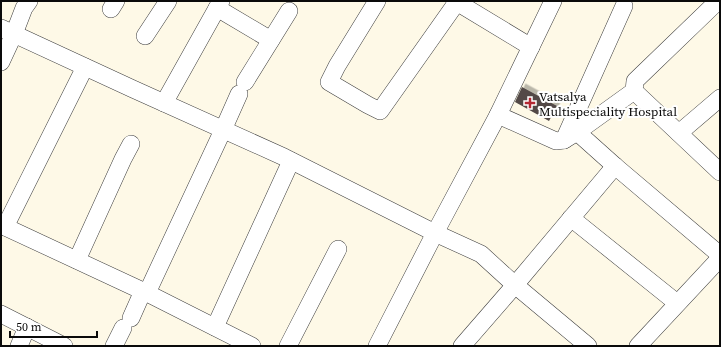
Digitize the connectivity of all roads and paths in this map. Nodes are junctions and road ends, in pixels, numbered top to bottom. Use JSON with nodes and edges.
{"nodes":[{"id":1,"x":29,"y":1,"type":"edge"},
{"id":2,"x":168,"y":1,"type":"edge"},
{"id":3,"x":377,"y":1,"type":"edge"},
{"id":4,"x":553,"y":1,"type":"edge"},
{"id":5,"x":456,"y":2,"type":"edge"},
{"id":6,"x":712,"y":2,"type":"edge"},
{"id":7,"x":219,"y":5,"type":"edge"},
{"id":8,"x":624,"y":6,"type":"dead end"},
{"id":9,"x":289,"y":11,"type":"dead end"},
{"id":10,"x":8,"y":31,"type":"edge"},
{"id":11,"x":145,"y":36,"type":"dead end"},
{"id":12,"x":271,"y":40,"type":"junction"},
{"id":13,"x":531,"y":47,"type":"junction"},
{"id":14,"x":1,"y":62,"type":"edge"},
{"id":15,"x":85,"y":67,"type":"junction"},
{"id":16,"x":634,"y":91,"type":"junction"},
{"id":17,"x":720,"y":98,"type":"edge"},
{"id":18,"x":164,"y":103,"type":"junction"},
{"id":19,"x":498,"y":115,"type":"junction"},
{"id":20,"x":224,"y":130,"type":"junction"},
{"id":21,"x":679,"y":133,"type":"junction"},
{"id":22,"x":570,"y":136,"type":"junction"},
{"id":23,"x":131,"y":144,"type":"dead end"},
{"id":24,"x":292,"y":161,"type":"junction"},
{"id":25,"x":615,"y":166,"type":"junction"},
{"id":26,"x":720,"y":172,"type":"edge"},
{"id":27,"x":571,"y":218,"type":"junction"},
{"id":28,"x":3,"y":226,"type":"edge"},
{"id":29,"x":435,"y":233,"type":"junction"},
{"id":30,"x":338,"y":249,"type":"dead end"},
{"id":31,"x":720,"y":254,"type":"edge"},
{"id":32,"x":720,"y":258,"type":"edge"},
{"id":33,"x":77,"y":260,"type":"junction"},
{"id":34,"x":515,"y":285,"type":"junction"},
{"id":35,"x":145,"y":292,"type":"junction"},
{"id":36,"x":677,"y":304,"type":"junction"},
{"id":37,"x":1,"y":314,"type":"edge"},
{"id":38,"x":27,"y":327,"type":"junction"},
{"id":39,"x":215,"y":327,"type":"junction"},
{"id":40,"x":19,"y":346,"type":"edge"},
{"id":41,"x":64,"y":346,"type":"edge"},
{"id":42,"x":114,"y":346,"type":"edge"},
{"id":43,"x":252,"y":346,"type":"edge"},
{"id":44,"x":288,"y":346,"type":"edge"},
{"id":45,"x":377,"y":346,"type":"edge"},
{"id":46,"x":462,"y":346,"type":"edge"},
{"id":47,"x":588,"y":346,"type":"edge"},
{"id":48,"x":638,"y":346,"type":"edge"}],
"edges":[{"from":1,"to":10,"type":"street"},
{"from":2,"to":11,"type":"street"},
{"from":3,"to":5,"type":"street"},
{"from":4,"to":13,"type":"street"},
{"from":5,"to":13,"type":"street"},
{"from":6,"to":16,"type":"street"},
{"from":7,"to":12,"type":"street"},
{"from":7,"to":18,"type":"street"},
{"from":8,"to":22,"type":"street"},
{"from":9,"to":12,"type":"street"},
{"from":10,"to":14,"type":"street"},
{"from":10,"to":15,"type":"street"},
{"from":12,"to":20,"type":"street"},
{"from":13,"to":19,"type":"street"},
{"from":15,"to":18,"type":"street"},
{"from":15,"to":28,"type":"street"},
{"from":16,"to":21,"type":"street"},
{"from":16,"to":22,"type":"street"},
{"from":17,"to":21,"type":"street"},
{"from":18,"to":20,"type":"street"},
{"from":19,"to":22,"type":"street"},
{"from":19,"to":29,"type":"street"},
{"from":20,"to":24,"type":"street"},
{"from":20,"to":35,"type":"street"},
{"from":21,"to":26,"type":"street"},
{"from":22,"to":25,"type":"street"},
{"from":23,"to":33,"type":"street"},
{"from":24,"to":29,"type":"street"},
{"from":24,"to":39,"type":"street"},
{"from":25,"to":27,"type":"street"},
{"from":25,"to":31,"type":"street"},
{"from":27,"to":34,"type":"street"},
{"from":27,"to":36,"type":"street"},
{"from":28,"to":33,"type":"street"},
{"from":29,"to":34,"type":"street"},
{"from":29,"to":45,"type":"street"},
{"from":30,"to":44,"type":"street"},
{"from":32,"to":36,"type":"street"},
{"from":33,"to":35,"type":"street"},
{"from":34,"to":46,"type":"street"},
{"from":34,"to":47,"type":"street"},
{"from":35,"to":39,"type":"street"},
{"from":35,"to":42,"type":"street"},
{"from":36,"to":48,"type":"street"},
{"from":37,"to":38,"type":"street"},
{"from":38,"to":40,"type":"street"},
{"from":38,"to":41,"type":"street"},
{"from":39,"to":43,"type":"street"}]}
